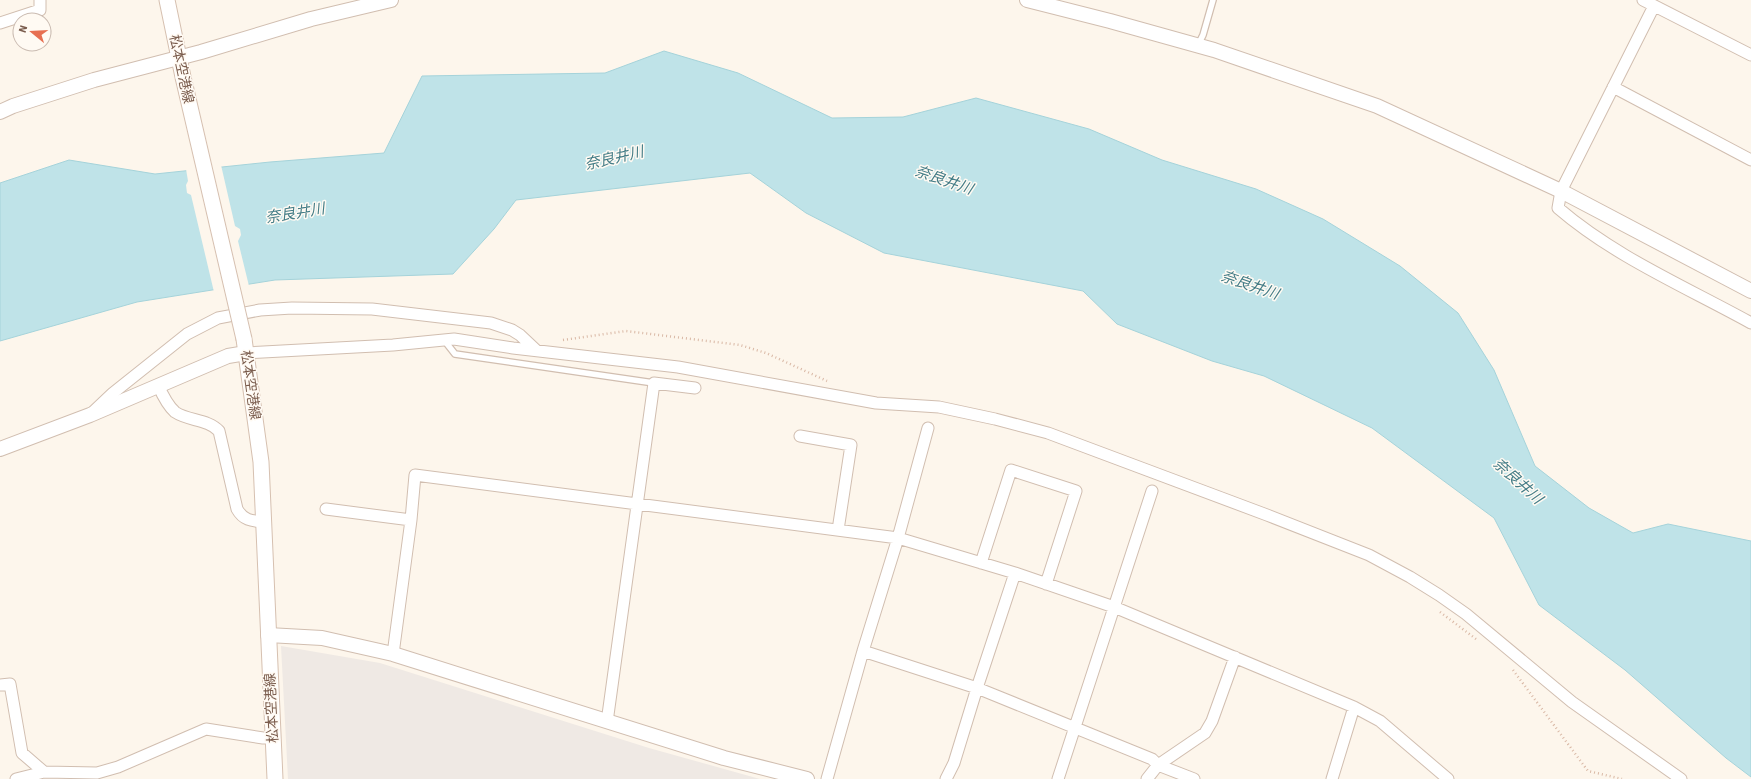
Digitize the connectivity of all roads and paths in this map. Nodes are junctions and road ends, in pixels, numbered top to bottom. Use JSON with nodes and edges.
{"nodes":[{"id":1,"x":40,"y":0,"type":"edge"},
{"id":2,"x":167,"y":0,"type":"edge"},
{"id":3,"x":391,"y":0,"type":"edge"},
{"id":4,"x":1027,"y":0,"type":"edge"},
{"id":5,"x":1213,"y":0,"type":"edge"},
{"id":6,"x":1643,"y":0,"type":"edge"},
{"id":7,"x":1654,"y":6,"type":"junction"},
{"id":8,"x":0,"y":23,"type":"edge"},
{"id":9,"x":1198,"y":46,"type":"junction"},
{"id":10,"x":1751,"y":56,"type":"edge"},
{"id":11,"x":179,"y":58,"type":"junction"},
{"id":12,"x":1613,"y":87,"type":"junction"},
{"id":13,"x":0,"y":112,"type":"edge"},
{"id":14,"x":1751,"y":160,"type":"edge"},
{"id":15,"x":1561,"y":191,"type":"junction"},
{"id":16,"x":1751,"y":291,"type":"edge"},
{"id":17,"x":1751,"y":323,"type":"edge"},
{"id":18,"x":444,"y":340,"type":"junction"},
{"id":19,"x":559,"y":341,"type":"dead end"},
{"id":20,"x":245,"y":346,"type":"junction"},
{"id":21,"x":537,"y":351,"type":"junction"},
{"id":22,"x":654,"y":383,"type":"junction"},
{"id":23,"x":834,"y":384,"type":"dead end"},
{"id":24,"x":158,"y":385,"type":"junction"},
{"id":25,"x":695,"y":388,"type":"dead end"},
{"id":26,"x":90,"y":415,"type":"junction"},
{"id":27,"x":928,"y":428,"type":"dead end"},
{"id":28,"x":800,"y":436,"type":"dead end"},
{"id":29,"x":0,"y":449,"type":"edge"},
{"id":30,"x":1152,"y":491,"type":"dead end"},
{"id":31,"x":638,"y":502,"type":"junction"},
{"id":32,"x":326,"y":509,"type":"dead end"},
{"id":33,"x":412,"y":520,"type":"junction"},
{"id":34,"x":264,"y":522,"type":"junction"},
{"id":35,"x":838,"y":530,"type":"junction"},
{"id":36,"x":898,"y":538,"type":"junction"},
{"id":37,"x":981,"y":563,"type":"junction"},
{"id":38,"x":1015,"y":574,"type":"junction"},
{"id":39,"x":1046,"y":584,"type":"junction"},
{"id":40,"x":1114,"y":607,"type":"junction"},
{"id":41,"x":268,"y":635,"type":"junction"},
{"id":42,"x":863,"y":651,"type":"junction"},
{"id":43,"x":393,"y":654,"type":"junction"},
{"id":44,"x":1235,"y":657,"type":"junction"},
{"id":45,"x":0,"y":685,"type":"edge"},
{"id":46,"x":977,"y":688,"type":"junction"},
{"id":47,"x":1354,"y":707,"type":"junction"},
{"id":48,"x":607,"y":722,"type":"junction"},
{"id":49,"x":1075,"y":726,"type":"junction"},
{"id":50,"x":273,"y":738,"type":"junction"},
{"id":51,"x":1158,"y":765,"type":"junction"},
{"id":52,"x":44,"y":772,"type":"junction"},
{"id":53,"x":16,"y":779,"type":"edge"},
{"id":54,"x":275,"y":779,"type":"edge"},
{"id":55,"x":806,"y":779,"type":"edge"},
{"id":56,"x":827,"y":779,"type":"edge"},
{"id":57,"x":946,"y":779,"type":"edge"},
{"id":58,"x":1058,"y":779,"type":"edge"},
{"id":59,"x":1147,"y":779,"type":"edge"},
{"id":60,"x":1194,"y":779,"type":"edge"},
{"id":61,"x":1332,"y":779,"type":"edge"},
{"id":62,"x":1448,"y":779,"type":"edge"},
{"id":63,"x":1681,"y":779,"type":"edge"}],
"edges":[{"from":1,"to":8,"type":"street"},
{"from":2,"to":11,"type":"main road","name":"松本空港線"},
{"from":3,"to":11,"type":"street"},
{"from":4,"to":9,"type":"street"},
{"from":5,"to":9,"type":"lane"},
{"from":6,"to":7,"type":"street"},
{"from":7,"to":10,"type":"street"},
{"from":7,"to":12,"type":"street"},
{"from":9,"to":15,"type":"street"},
{"from":11,"to":13,"type":"street"},
{"from":11,"to":20,"type":"main road","name":"松本空港線","bridge":true},
{"from":12,"to":14,"type":"street"},
{"from":12,"to":15,"type":"street"},
{"from":15,"to":16,"type":"street"},
{"from":15,"to":17,"type":"street"},
{"from":18,"to":20,"type":"street"},
{"from":18,"to":21,"type":"street"},
{"from":18,"to":22,"type":"lane"},
{"from":19,"to":23,"type":"path"},
{"from":20,"to":24,"type":"street"},
{"from":20,"to":34,"type":"main road","name":"松本空港線"},
{"from":21,"to":26,"type":"street"},
{"from":21,"to":63,"type":"street"},
{"from":22,"to":25,"type":"street"},
{"from":22,"to":31,"type":"street"},
{"from":24,"to":26,"type":"street"},
{"from":24,"to":34,"type":"street"},
{"from":26,"to":29,"type":"street"},
{"from":27,"to":36,"type":"street"},
{"from":28,"to":35,"type":"street"},
{"from":30,"to":40,"type":"street"},
{"from":31,"to":33,"type":"street"},
{"from":31,"to":35,"type":"street"},
{"from":31,"to":48,"type":"street"},
{"from":32,"to":33,"type":"street"},
{"from":33,"to":43,"type":"street"},
{"from":34,"to":41,"type":"main road","name":"松本空港線"},
{"from":35,"to":36,"type":"street"},
{"from":36,"to":37,"type":"street"},
{"from":36,"to":42,"type":"street"},
{"from":37,"to":38,"type":"street"},
{"from":37,"to":39,"type":"street"},
{"from":38,"to":39,"type":"street"},
{"from":38,"to":46,"type":"street"},
{"from":39,"to":40,"type":"street"},
{"from":40,"to":44,"type":"street"},
{"from":40,"to":49,"type":"street"},
{"from":41,"to":43,"type":"street"},
{"from":41,"to":50,"type":"main road","name":"松本空港線"},
{"from":42,"to":46,"type":"street"},
{"from":42,"to":56,"type":"street"},
{"from":43,"to":48,"type":"street"},
{"from":44,"to":47,"type":"street"},
{"from":44,"to":51,"type":"street"},
{"from":45,"to":52,"type":"street"},
{"from":46,"to":49,"type":"street"},
{"from":46,"to":57,"type":"street"},
{"from":47,"to":61,"type":"street"},
{"from":47,"to":62,"type":"street"},
{"from":48,"to":55,"type":"street"},
{"from":49,"to":51,"type":"street"},
{"from":49,"to":58,"type":"street"},
{"from":50,"to":52,"type":"street"},
{"from":50,"to":54,"type":"main road","name":"松本空港線"},
{"from":51,"to":59,"type":"street"},
{"from":51,"to":60,"type":"street"},
{"from":52,"to":53,"type":"street"}]}
